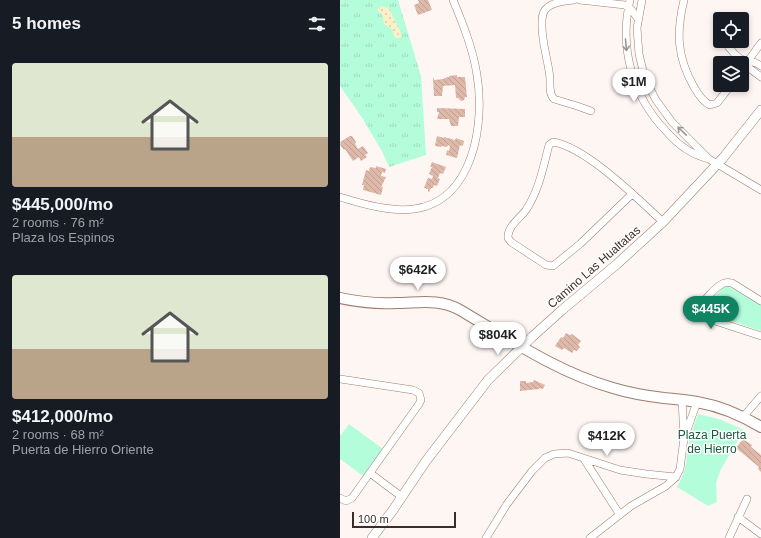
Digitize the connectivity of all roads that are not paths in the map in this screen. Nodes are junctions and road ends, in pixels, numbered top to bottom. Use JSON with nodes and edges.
{"nodes":[{"id":1,"x":453,"y":0,"type":"edge"},
{"id":2,"x":574,"y":0,"type":"edge"},
{"id":3,"x":580,"y":0,"type":"edge"},
{"id":4,"x":642,"y":0,"type":"edge"},
{"id":5,"x":684,"y":0,"type":"edge"},
{"id":6,"x":629,"y":3,"type":"edge"},
{"id":7,"x":638,"y":19,"type":"junction"},
{"id":8,"x":761,"y":43,"type":"edge"},
{"id":9,"x":730,"y":48,"type":"edge"},
{"id":10,"x":739,"y":56,"type":"edge"},
{"id":11,"x":749,"y":59,"type":"edge"},
{"id":12,"x":749,"y":62,"type":"edge"},
{"id":13,"x":761,"y":66,"type":"edge"},
{"id":14,"x":749,"y":68,"type":"edge"},
{"id":15,"x":761,"y":77,"type":"edge"},
{"id":16,"x":726,"y":92,"type":"edge"},
{"id":17,"x":761,"y":110,"type":"edge"},
{"id":18,"x":591,"y":111,"type":"dead end"},
{"id":19,"x":709,"y":159,"type":"junction"},
{"id":20,"x":718,"y":164,"type":"junction"},
{"id":21,"x":340,"y":190,"type":"edge"},
{"id":22,"x":761,"y":190,"type":"edge"},
{"id":23,"x":632,"y":194,"type":"junction"},
{"id":24,"x":341,"y":197,"type":"edge"},
{"id":25,"x":663,"y":222,"type":"junction"},
{"id":26,"x":340,"y":298,"type":"edge"},
{"id":27,"x":761,"y":301,"type":"edge"},
{"id":28,"x":761,"y":336,"type":"edge"},
{"id":29,"x":522,"y":347,"type":"junction"},
{"id":30,"x":340,"y":380,"type":"edge"},
{"id":31,"x":761,"y":396,"type":"edge"},
{"id":32,"x":682,"y":400,"type":"junction"},
{"id":33,"x":697,"y":402,"type":"junction"},
{"id":34,"x":743,"y":417,"type":"junction"},
{"id":35,"x":761,"y":427,"type":"edge"},
{"id":36,"x":684,"y":438,"type":"junction"},
{"id":37,"x":584,"y":459,"type":"junction"},
{"id":38,"x":370,"y":473,"type":"junction"},
{"id":39,"x":676,"y":477,"type":"junction"},
{"id":40,"x":402,"y":496,"type":"junction"},
{"id":41,"x":340,"y":498,"type":"edge"},
{"id":42,"x":747,"y":500,"type":"dead end"},
{"id":43,"x":620,"y":515,"type":"junction"},
{"id":44,"x":738,"y":518,"type":"junction"},
{"id":45,"x":761,"y":534,"type":"edge"},
{"id":46,"x":372,"y":538,"type":"edge"},
{"id":47,"x":486,"y":538,"type":"edge"},
{"id":48,"x":590,"y":538,"type":"edge"},
{"id":49,"x":729,"y":538,"type":"edge"}],
"edges":[{"from":1,"to":24,"type":"street"},
{"from":2,"to":18,"type":"street"},
{"from":3,"to":6,"type":"street"},
{"from":4,"to":7,"type":"street"},
{"from":5,"to":16,"type":"street"},
{"from":6,"to":7,"type":"street"},
{"from":6,"to":19,"type":"street","one_way":true},
{"from":19,"to":7,"type":"street","one_way":true},
{"from":8,"to":11,"type":"street"},
{"from":9,"to":10,"type":"street"},
{"from":12,"to":13,"type":"street"},
{"from":14,"to":15,"type":"street"},
{"from":17,"to":20,"type":"street","name":"Camino Las Hualtatas"},
{"from":19,"to":20,"type":"street"},
{"from":20,"to":22,"type":"street"},
{"from":20,"to":25,"type":"street","name":"Camino Las Hualtatas"},
{"from":21,"to":24,"type":"street"},
{"from":23,"to":23,"type":"street"},
{"from":23,"to":25,"type":"street"},
{"from":25,"to":29,"type":"street","name":"Camino Las Hualtatas"},
{"from":26,"to":29,"type":"main road"},
{"from":27,"to":28,"type":"street"},
{"from":29,"to":32,"type":"main road"},
{"from":29,"to":40,"type":"street","name":"Camino Las Hualtatas"},
{"from":30,"to":38,"type":"street"},
{"from":31,"to":34,"type":"street"},
{"from":32,"to":33,"type":"main road"},
{"from":32,"to":36,"type":"street"},
{"from":33,"to":34,"type":"main road"},
{"from":33,"to":36,"type":"street"},
{"from":34,"to":35,"type":"main road"},
{"from":36,"to":39,"type":"street"},
{"from":37,"to":39,"type":"street"},
{"from":37,"to":43,"type":"street"},
{"from":37,"to":47,"type":"street"},
{"from":38,"to":40,"type":"street"},
{"from":38,"to":41,"type":"street"},
{"from":39,"to":43,"type":"street"},
{"from":40,"to":46,"type":"street","name":"Camino Las Hualtatas"},
{"from":42,"to":44,"type":"street"},
{"from":43,"to":48,"type":"street"},
{"from":44,"to":45,"type":"street"},
{"from":44,"to":49,"type":"street"}]}
